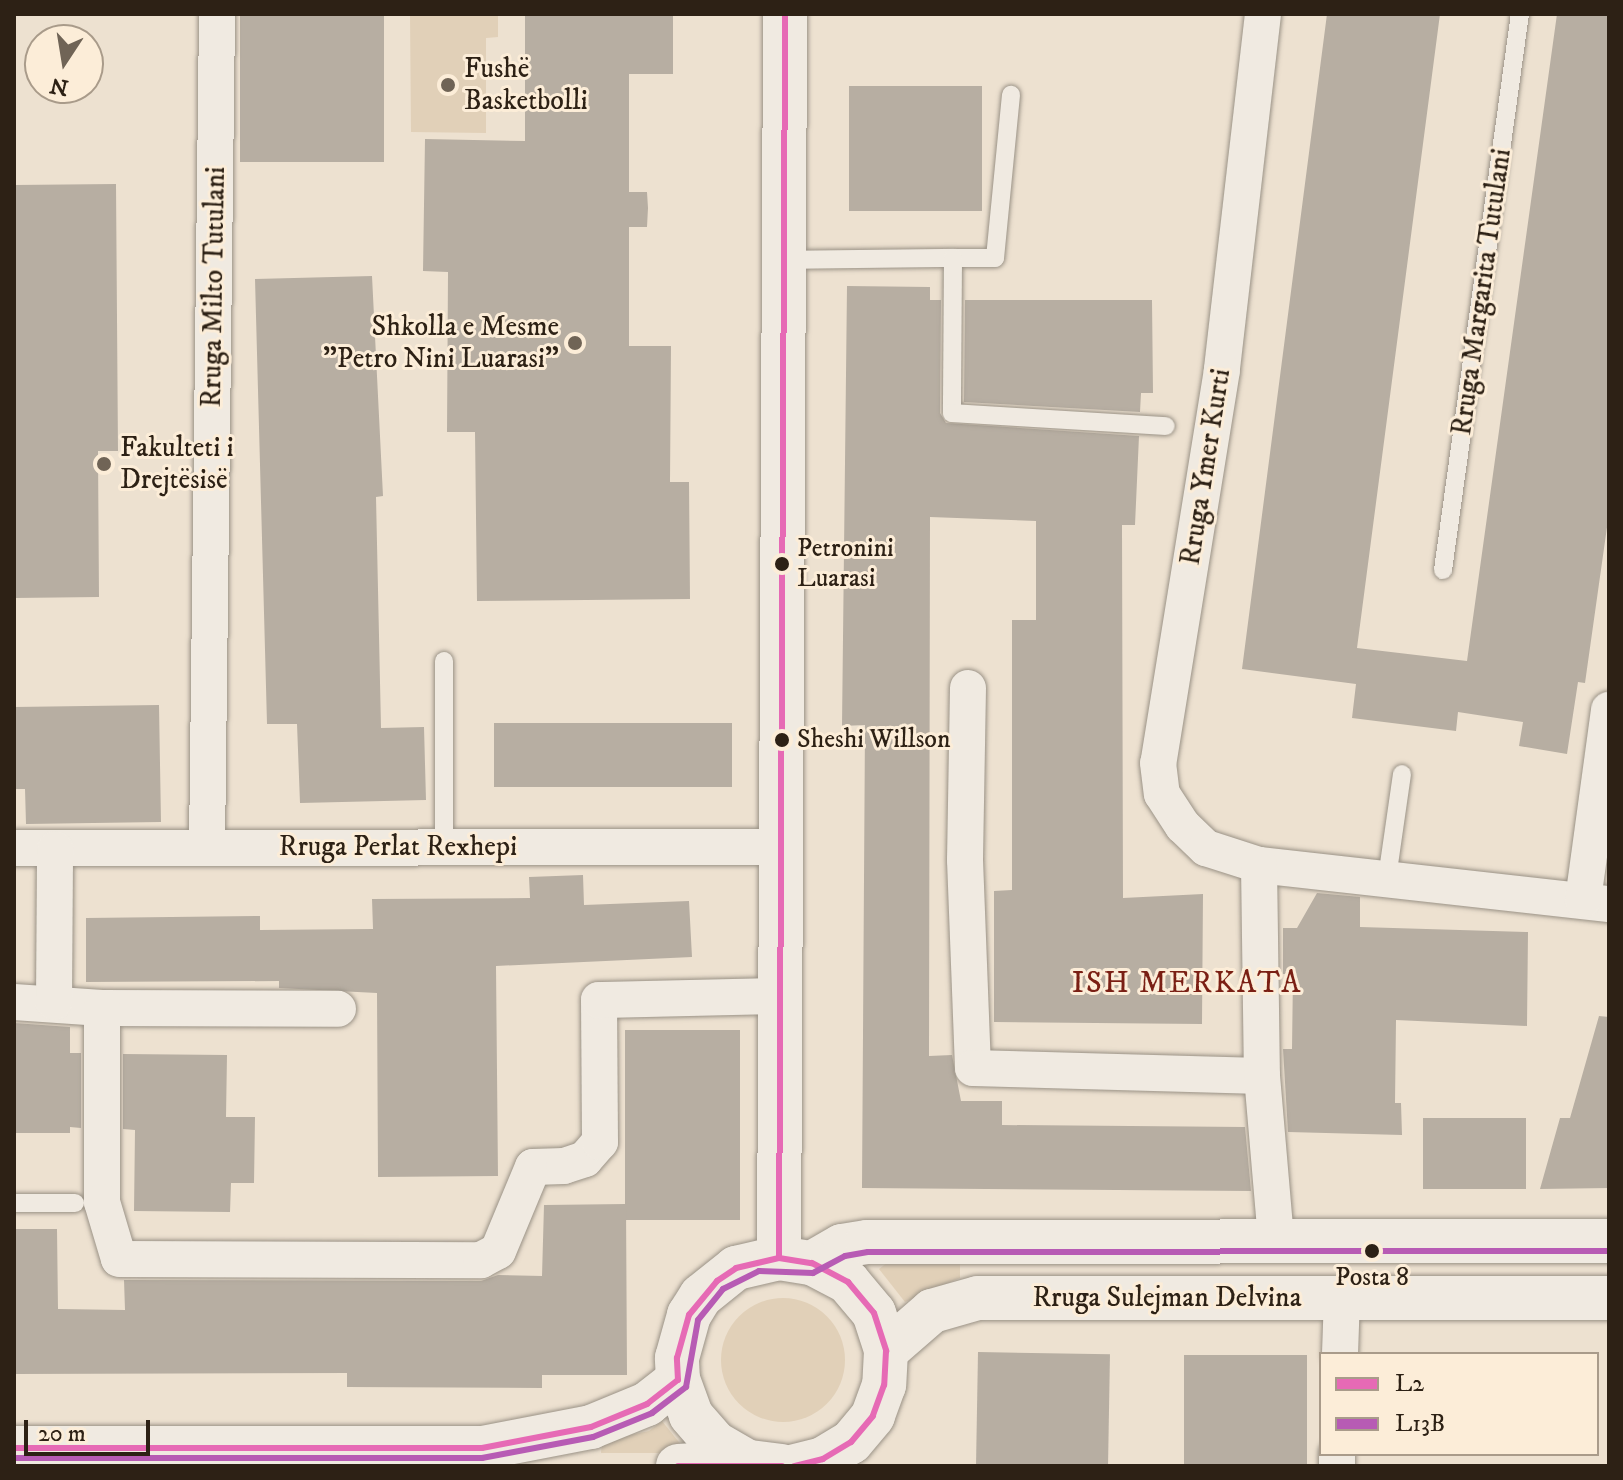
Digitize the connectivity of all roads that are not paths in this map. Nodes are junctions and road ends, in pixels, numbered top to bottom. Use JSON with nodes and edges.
{"nodes":[{"id":1,"x":217,"y":14,"type":"edge"},
{"id":2,"x":785,"y":14,"type":"edge"},
{"id":3,"x":1263,"y":14,"type":"edge"},
{"id":4,"x":1520,"y":14,"type":"edge"},
{"id":5,"x":1011,"y":95,"type":"dead end"},
{"id":6,"x":953,"y":258,"type":"junction"},
{"id":7,"x":784,"y":260,"type":"junction"},
{"id":8,"x":1166,"y":426,"type":"dead end"},
{"id":9,"x":1443,"y":570,"type":"dead end"},
{"id":10,"x":444,"y":661,"type":"dead end"},
{"id":11,"x":968,"y":688,"type":"dead end"},
{"id":12,"x":1609,"y":710,"type":"edge"},
{"id":13,"x":1402,"y":774,"type":"dead end"},
{"id":14,"x":207,"y":847,"type":"junction"},
{"id":15,"x":444,"y":847,"type":"junction"},
{"id":16,"x":781,"y":847,"type":"junction"},
{"id":17,"x":14,"y":848,"type":"edge"},
{"id":18,"x":55,"y":849,"type":"junction"},
{"id":19,"x":1259,"y":865,"type":"junction"},
{"id":20,"x":1387,"y":878,"type":"junction"},
{"id":21,"x":1596,"y":902,"type":"edge"},
{"id":22,"x":780,"y":996,"type":"junction"},
{"id":23,"x":14,"y":1002,"type":"edge"},
{"id":24,"x":54,"y":1002,"type":"junction"},
{"id":25,"x":102,"y":1008,"type":"junction"},
{"id":26,"x":338,"y":1009,"type":"dead end"},
{"id":27,"x":1262,"y":1076,"type":"junction"},
{"id":28,"x":14,"y":1203,"type":"edge"},
{"id":29,"x":75,"y":1203,"type":"dead end"},
{"id":30,"x":1276,"y":1240,"type":"junction"},
{"id":31,"x":1609,"y":1241,"type":"edge"},
{"id":32,"x":796,"y":1260,"type":"junction"},
{"id":33,"x":1342,"y":1298,"type":"junction"},
{"id":34,"x":1609,"y":1298,"type":"edge"},
{"id":35,"x":886,"y":1351,"type":"junction"},
{"id":36,"x":1340,"y":1352,"type":"edge"},
{"id":37,"x":678,"y":1380,"type":"junction"},
{"id":38,"x":14,"y":1448,"type":"edge"},
{"id":39,"x":482,"y":1448,"type":"junction"},
{"id":40,"x":103,"y":1457,"type":"edge"},
{"id":41,"x":321,"y":1457,"type":"edge"},
{"id":42,"x":765,"y":1464,"type":"edge"},
{"id":43,"x":552,"y":1466,"type":"edge"},
{"id":44,"x":678,"y":1466,"type":"edge"},
{"id":45,"x":794,"y":1466,"type":"edge"}],
"edges":[{"from":1,"to":14,"type":"street","name":"Rruga Milto Tutulani"},
{"from":2,"to":7,"type":"main road"},
{"from":3,"to":19,"type":"street","name":"Rruga Ymer Kurti"},
{"from":4,"to":9,"type":"lane","name":"Rruga Margarita Tutulani"},
{"from":5,"to":6,"type":"lane"},
{"from":6,"to":7,"type":"lane"},
{"from":6,"to":8,"type":"lane"},
{"from":7,"to":16,"type":"main road"},
{"from":10,"to":15,"type":"lane"},
{"from":11,"to":27,"type":"street"},
{"from":12,"to":21,"type":"street"},
{"from":13,"to":20,"type":"lane"},
{"from":14,"to":15,"type":"street","name":"Rruga Perlat Rexhepi"},
{"from":14,"to":18,"type":"street","name":"Rruga Perlat Rexhepi"},
{"from":15,"to":16,"type":"street","name":"Rruga Perlat Rexhepi"},
{"from":16,"to":22,"type":"main road"},
{"from":17,"to":18,"type":"street","name":"Rruga Perlat Rexhepi"},
{"from":18,"to":24,"type":"street"},
{"from":19,"to":20,"type":"street","name":"Rruga Ymer Kurti"},
{"from":19,"to":27,"type":"street"},
{"from":20,"to":21,"type":"street","name":"Rruga Ymer Kurti"},
{"from":22,"to":25,"type":"street"},
{"from":22,"to":32,"type":"main road"},
{"from":23,"to":24,"type":"street"},
{"from":24,"to":25,"type":"street"},
{"from":25,"to":26,"type":"street"},
{"from":27,"to":30,"type":"street"},
{"from":28,"to":29,"type":"lane"},
{"from":30,"to":31,"type":"main road","name":"Rruga Sulejman Delvina"},
{"from":30,"to":32,"type":"main road","name":"Rruga Sulejman Delvina"},
{"from":32,"to":35,"type":"main road"},
{"from":32,"to":37,"type":"main road","name":"Rruga Sulejman Delvina"},
{"from":33,"to":34,"type":"main road","name":"Rruga Sulejman Delvina"},
{"from":33,"to":35,"type":"main road","name":"Rruga Sulejman Delvina"},
{"from":33,"to":36,"type":"street"},
{"from":35,"to":45,"type":"main road"},
{"from":37,"to":39,"type":"main road"},
{"from":37,"to":42,"type":"main road"},
{"from":38,"to":40,"type":"main road"},
{"from":39,"to":41,"type":"main road"},
{"from":39,"to":43,"type":"main road"},
{"from":40,"to":41,"type":"main road"},
{"from":42,"to":44,"type":"main road"}]}
